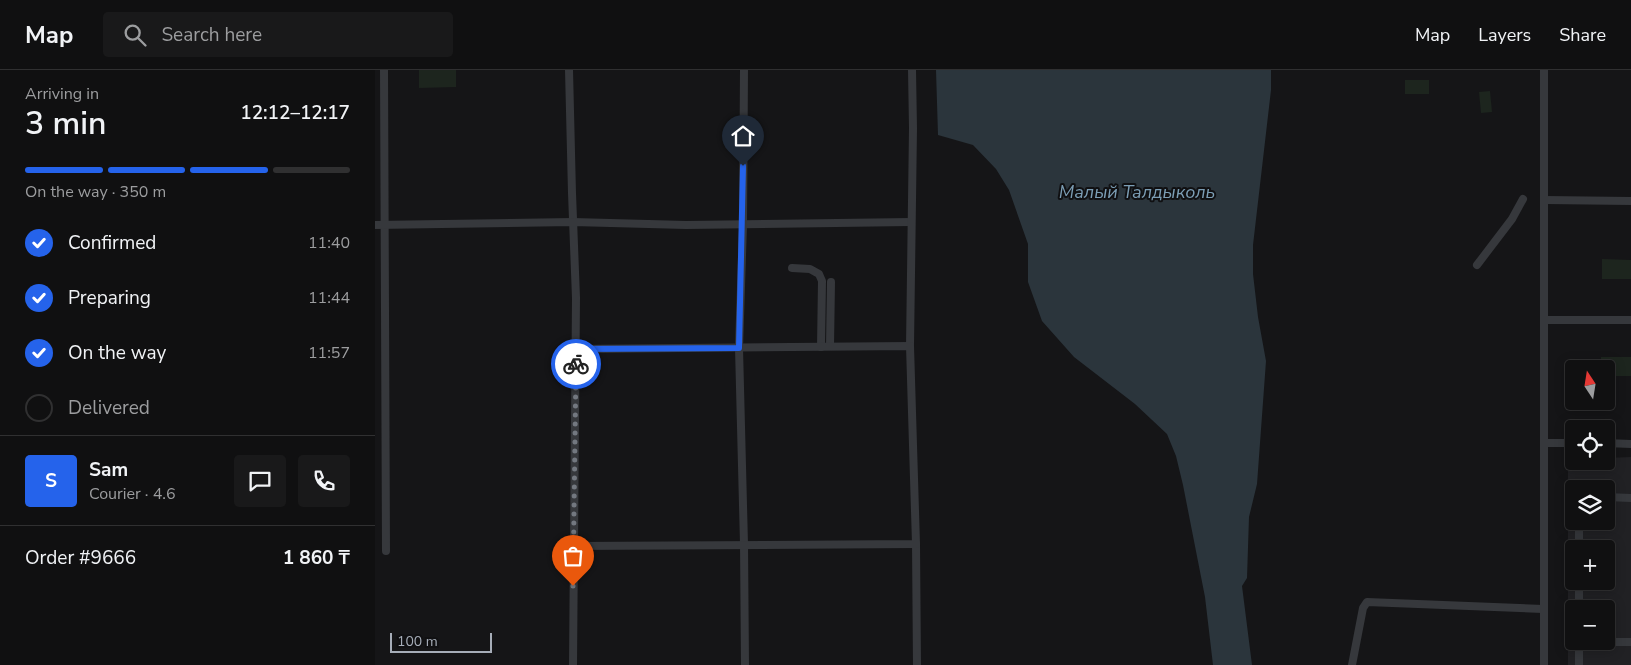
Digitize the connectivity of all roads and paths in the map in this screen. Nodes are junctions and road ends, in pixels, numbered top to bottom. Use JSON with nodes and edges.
{"nodes":[{"id":1,"x":384,"y":70,"type":"edge"},
{"id":2,"x":569,"y":70,"type":"edge"},
{"id":3,"x":744,"y":70,"type":"edge"},
{"id":4,"x":912,"y":70,"type":"edge"},
{"id":5,"x":1544,"y":70,"type":"edge"},
{"id":6,"x":1523,"y":199,"type":"dead end"},
{"id":7,"x":1545,"y":200,"type":"junction"},
{"id":8,"x":1631,"y":201,"type":"edge"},
{"id":9,"x":573,"y":222,"type":"junction"},
{"id":10,"x":911,"y":222,"type":"junction"},
{"id":11,"x":743,"y":224,"type":"junction"},
{"id":12,"x":379,"y":225,"type":"edge"},
{"id":13,"x":1477,"y":265,"type":"dead end"},
{"id":14,"x":792,"y":268,"type":"dead end"},
{"id":15,"x":831,"y":282,"type":"dead end"},
{"id":16,"x":1544,"y":320,"type":"junction"},
{"id":17,"x":1631,"y":320,"type":"edge"},
{"id":18,"x":821,"y":346,"type":"junction"},
{"id":19,"x":831,"y":346,"type":"junction"},
{"id":20,"x":910,"y":346,"type":"junction"},
{"id":21,"x":739,"y":348,"type":"junction"},
{"id":22,"x":576,"y":349,"type":"junction"},
{"id":23,"x":1543,"y":443,"type":"junction"},
{"id":24,"x":1565,"y":443,"type":"edge"},
{"id":25,"x":1615,"y":443,"type":"edge"},
{"id":26,"x":1631,"y":444,"type":"edge"},
{"id":27,"x":1615,"y":497,"type":"edge"},
{"id":28,"x":1631,"y":498,"type":"edge"},
{"id":29,"x":744,"y":544,"type":"junction"},
{"id":30,"x":916,"y":544,"type":"junction"},
{"id":31,"x":573,"y":546,"type":"junction"},
{"id":32,"x":386,"y":551,"type":"dead end"},
{"id":33,"x":1543,"y":609,"type":"junction"},
{"id":34,"x":1615,"y":642,"type":"edge"},
{"id":35,"x":1631,"y":642,"type":"edge"},
{"id":36,"x":1579,"y":650,"type":"edge"},
{"id":37,"x":573,"y":665,"type":"edge"},
{"id":38,"x":745,"y":665,"type":"edge"},
{"id":39,"x":917,"y":665,"type":"edge"},
{"id":40,"x":1352,"y":665,"type":"edge"},
{"id":41,"x":1544,"y":665,"type":"edge"},
{"id":42,"x":1579,"y":665,"type":"edge"}],
"edges":[{"from":1,"to":12,"type":"street"},
{"from":2,"to":9,"type":"street"},
{"from":3,"to":11,"type":"street"},
{"from":4,"to":10,"type":"street"},
{"from":5,"to":7,"type":"street"},
{"from":6,"to":13,"type":"street"},
{"from":7,"to":8,"type":"street"},
{"from":7,"to":16,"type":"street"},
{"from":9,"to":11,"type":"street"},
{"from":9,"to":12,"type":"street"},
{"from":9,"to":22,"type":"street"},
{"from":10,"to":11,"type":"street"},
{"from":10,"to":20,"type":"street"},
{"from":11,"to":21,"type":"street"},
{"from":12,"to":32,"type":"street"},
{"from":14,"to":18,"type":"street"},
{"from":15,"to":19,"type":"street"},
{"from":16,"to":17,"type":"street"},
{"from":16,"to":23,"type":"street"},
{"from":18,"to":19,"type":"street"},
{"from":18,"to":21,"type":"street"},
{"from":19,"to":20,"type":"street"},
{"from":20,"to":30,"type":"street"},
{"from":21,"to":22,"type":"street"},
{"from":21,"to":29,"type":"street"},
{"from":22,"to":31,"type":"street"},
{"from":23,"to":24,"type":"street"},
{"from":23,"to":33,"type":"street"},
{"from":25,"to":26,"type":"street"},
{"from":27,"to":28,"type":"street"},
{"from":29,"to":30,"type":"street"},
{"from":29,"to":31,"type":"street"},
{"from":29,"to":38,"type":"street"},
{"from":30,"to":39,"type":"street"},
{"from":31,"to":37,"type":"street"},
{"from":33,"to":40,"type":"street"},
{"from":33,"to":41,"type":"street"},
{"from":34,"to":35,"type":"street"},
{"from":36,"to":42,"type":"street"}]}
